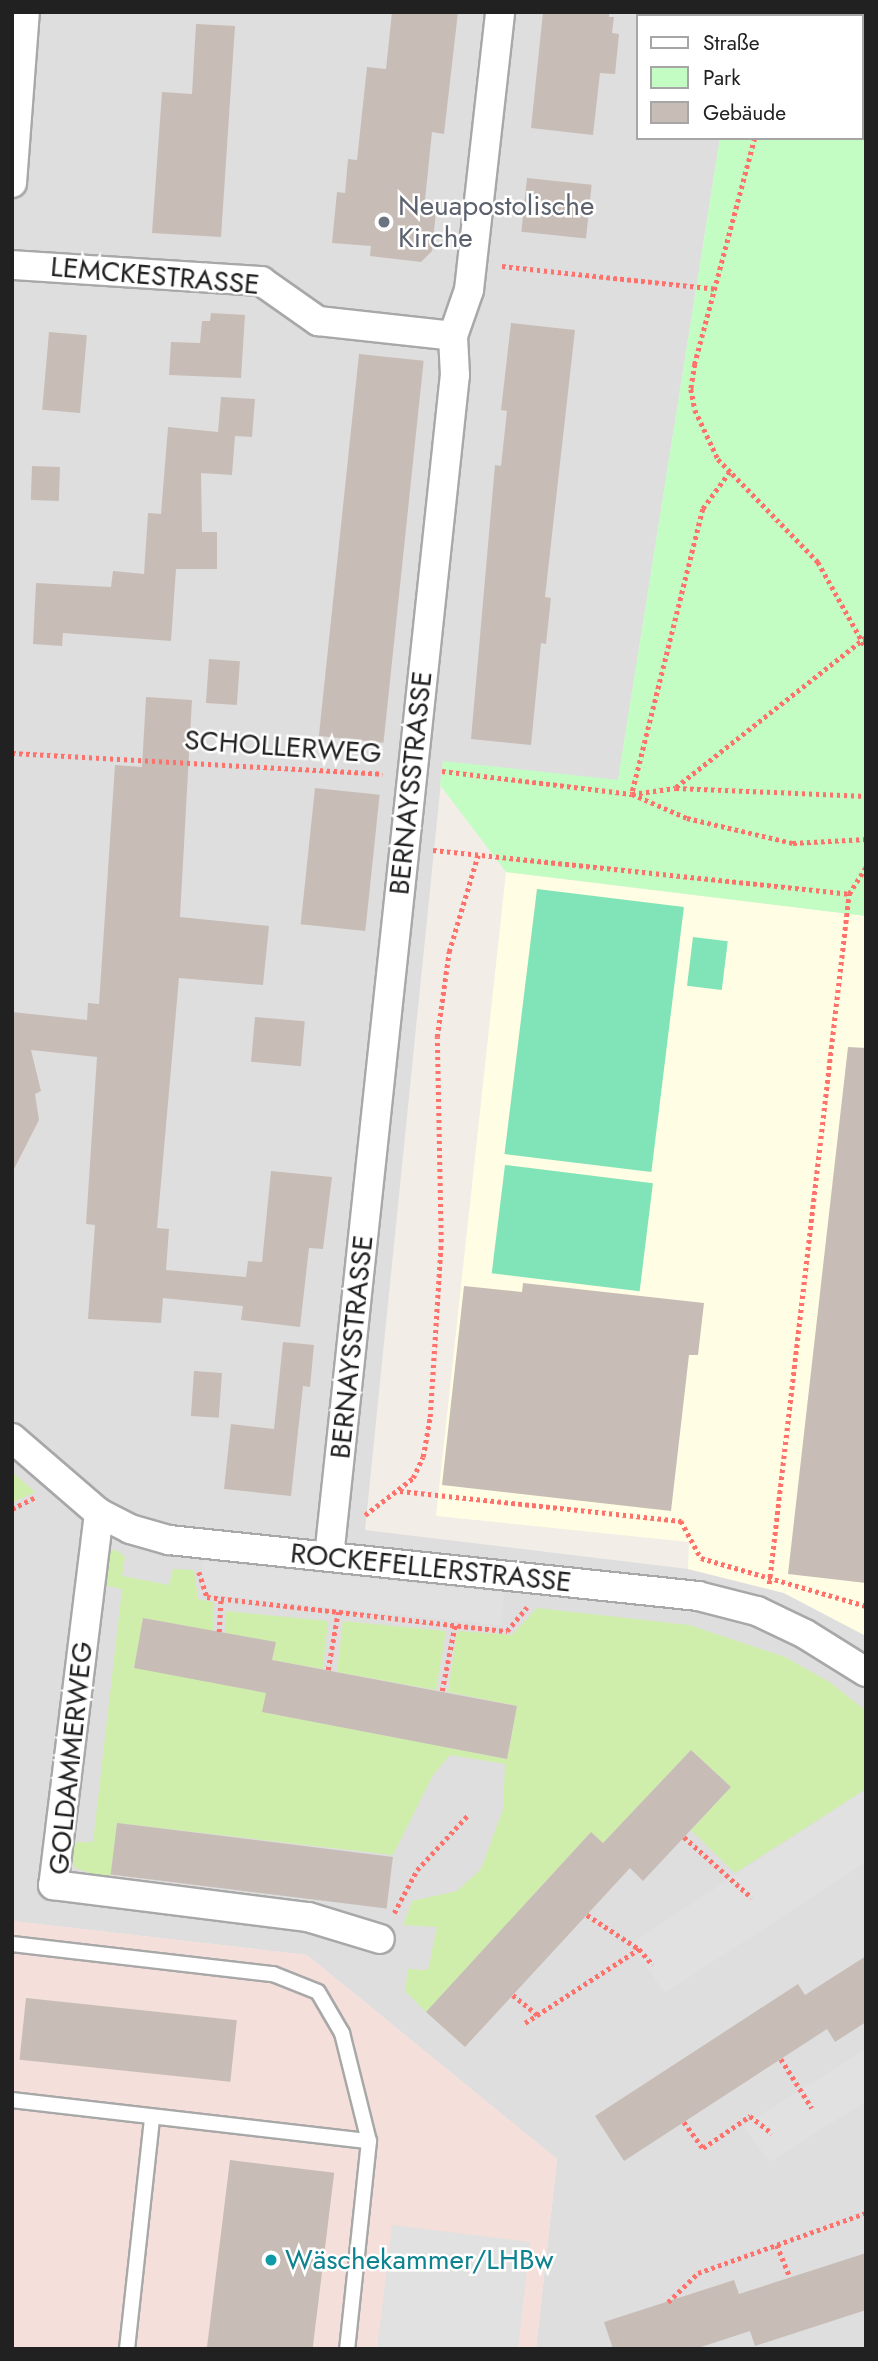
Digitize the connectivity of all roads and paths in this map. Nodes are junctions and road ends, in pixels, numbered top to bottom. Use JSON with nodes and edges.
{"nodes":[{"id":1,"x":500,"y":12,"type":"edge"},
{"id":2,"x":21,"y":18,"type":"edge"},
{"id":3,"x":755,"y":140,"type":"edge"},
{"id":4,"x":12,"y":183,"type":"edge"},
{"id":5,"x":473,"y":263,"type":"junction"},
{"id":6,"x":12,"y":265,"type":"edge"},
{"id":7,"x":718,"y":289,"type":"junction"},
{"id":8,"x":453,"y":336,"type":"junction"},
{"id":9,"x":730,"y":472,"type":"junction"},
{"id":10,"x":864,"y":638,"type":"edge"},
{"id":11,"x":866,"y":648,"type":"edge"},
{"id":12,"x":12,"y":753,"type":"edge"},
{"id":13,"x":411,"y":777,"type":"junction"},
{"id":14,"x":676,"y":788,"type":"junction"},
{"id":15,"x":632,"y":794,"type":"junction"},
{"id":16,"x":866,"y":796,"type":"edge"},
{"id":17,"x":866,"y":839,"type":"edge"},
{"id":18,"x":404,"y":847,"type":"junction"},
{"id":19,"x":478,"y":855,"type":"junction"},
{"id":20,"x":866,"y":867,"type":"edge"},
{"id":21,"x":849,"y":894,"type":"junction"},
{"id":22,"x":12,"y":1437,"type":"edge"},
{"id":23,"x":399,"y":1491,"type":"junction"},
{"id":24,"x":99,"y":1513,"type":"junction"},
{"id":25,"x":189,"y":1542,"type":"junction"},
{"id":26,"x":330,"y":1548,"type":"junction"},
{"id":27,"x":771,"y":1579,"type":"junction"},
{"id":28,"x":551,"y":1580,"type":"junction"},
{"id":29,"x":220,"y":1599,"type":"junction"},
{"id":30,"x":866,"y":1606,"type":"edge"},
{"id":31,"x":757,"y":1611,"type":"junction"},
{"id":32,"x":338,"y":1612,"type":"junction"},
{"id":33,"x":455,"y":1625,"type":"junction"},
{"id":34,"x":219,"y":1632,"type":"dead end"},
{"id":35,"x":328,"y":1670,"type":"dead end"},
{"id":36,"x":866,"y":1672,"type":"edge"},
{"id":37,"x":442,"y":1691,"type":"dead end"},
{"id":38,"x":467,"y":1816,"type":"dead end"},
{"id":39,"x":684,"y":1838,"type":"dead end"},
{"id":40,"x":752,"y":1898,"type":"dead end"},
{"id":41,"x":587,"y":1915,"type":"dead end"},
{"id":42,"x":380,"y":1939,"type":"joint"},
{"id":43,"x":12,"y":1944,"type":"edge"},
{"id":44,"x":639,"y":1949,"type":"junction"},
{"id":45,"x":653,"y":1965,"type":"dead end"},
{"id":46,"x":513,"y":1995,"type":"dead end"},
{"id":47,"x":538,"y":2015,"type":"junction"},
{"id":48,"x":525,"y":2023,"type":"dead end"},
{"id":49,"x":781,"y":2059,"type":"dead end"},
{"id":50,"x":12,"y":2100,"type":"edge"},
{"id":51,"x":812,"y":2108,"type":"dead end"},
{"id":52,"x":152,"y":2119,"type":"junction"},
{"id":53,"x":684,"y":2122,"type":"dead end"},
{"id":54,"x":772,"y":2133,"type":"dead end"},
{"id":55,"x":369,"y":2141,"type":"junction"},
{"id":56,"x":866,"y":2213,"type":"edge"},
{"id":57,"x":777,"y":2245,"type":"junction"},
{"id":58,"x":790,"y":2277,"type":"dead end"},
{"id":59,"x":668,"y":2302,"type":"dead end"},
{"id":60,"x":127,"y":2349,"type":"edge"},
{"id":61,"x":347,"y":2349,"type":"edge"}],
"edges":[{"from":1,"to":5,"type":"street","name":"BERNAYSSTRASSE"},
{"from":2,"to":4,"type":"street"},
{"from":3,"to":7,"type":"path"},
{"from":5,"to":7,"type":"path"},
{"from":5,"to":8,"type":"street","name":"BERNAYSSTRASSE"},
{"from":6,"to":8,"type":"street","name":"LEMCKESTRASSE"},
{"from":7,"to":9,"type":"path"},
{"from":8,"to":13,"type":"street","name":"BERNAYSSTRASSE"},
{"from":9,"to":10,"type":"path"},
{"from":9,"to":15,"type":"path"},
{"from":10,"to":11,"type":"path"},
{"from":10,"to":14,"type":"path"},
{"from":12,"to":13,"type":"path","name":"SCHOLLERWEG"},
{"from":13,"to":15,"type":"path","name":"SCHOLLERWEG"},
{"from":13,"to":18,"type":"street","name":"BERNAYSSTRASSE"},
{"from":14,"to":15,"type":"path","name":"SCHOLLERWEG"},
{"from":14,"to":16,"type":"path","name":"SCHOLLERWEG"},
{"from":15,"to":17,"type":"path","name":"SCHOLLERWEG"},
{"from":18,"to":19,"type":"path"},
{"from":18,"to":26,"type":"street","name":"BERNAYSSTRASSE"},
{"from":19,"to":21,"type":"path"},
{"from":19,"to":23,"type":"path"},
{"from":20,"to":21,"type":"path"},
{"from":21,"to":27,"type":"path"},
{"from":22,"to":24,"type":"street","name":"ROCKEFELLERSTRASSE"},
{"from":23,"to":26,"type":"path"},
{"from":23,"to":27,"type":"path"},
{"from":24,"to":25,"type":"street","name":"ROCKEFELLERSTRASSE"},
{"from":24,"to":42,"type":"street","name":"GOLDAMMERWEG"},
{"from":25,"to":26,"type":"street","name":"ROCKEFELLERSTRASSE"},
{"from":25,"to":29,"type":"path"},
{"from":26,"to":28,"type":"street","name":"ROCKEFELLERSTRASSE"},
{"from":27,"to":30,"type":"path"},
{"from":27,"to":31,"type":"path"},
{"from":28,"to":31,"type":"street","name":"ROCKEFELLERSTRASSE"},
{"from":28,"to":33,"type":"path"},
{"from":29,"to":32,"type":"path"},
{"from":29,"to":34,"type":"path"},
{"from":31,"to":36,"type":"street","name":"ROCKEFELLERSTRASSE"},
{"from":32,"to":33,"type":"path"},
{"from":32,"to":35,"type":"path"},
{"from":33,"to":37,"type":"path"},
{"from":38,"to":42,"type":"path"},
{"from":39,"to":40,"type":"path"},
{"from":41,"to":44,"type":"path"},
{"from":43,"to":55,"type":"lane"},
{"from":44,"to":45,"type":"path"},
{"from":44,"to":47,"type":"path"},
{"from":46,"to":47,"type":"path"},
{"from":47,"to":48,"type":"path"},
{"from":49,"to":51,"type":"path"},
{"from":50,"to":52,"type":"lane"},
{"from":52,"to":55,"type":"lane"},
{"from":52,"to":60,"type":"lane"},
{"from":53,"to":54,"type":"path"},
{"from":55,"to":61,"type":"lane"},
{"from":56,"to":57,"type":"path"},
{"from":57,"to":58,"type":"path"},
{"from":57,"to":59,"type":"path"}]}
